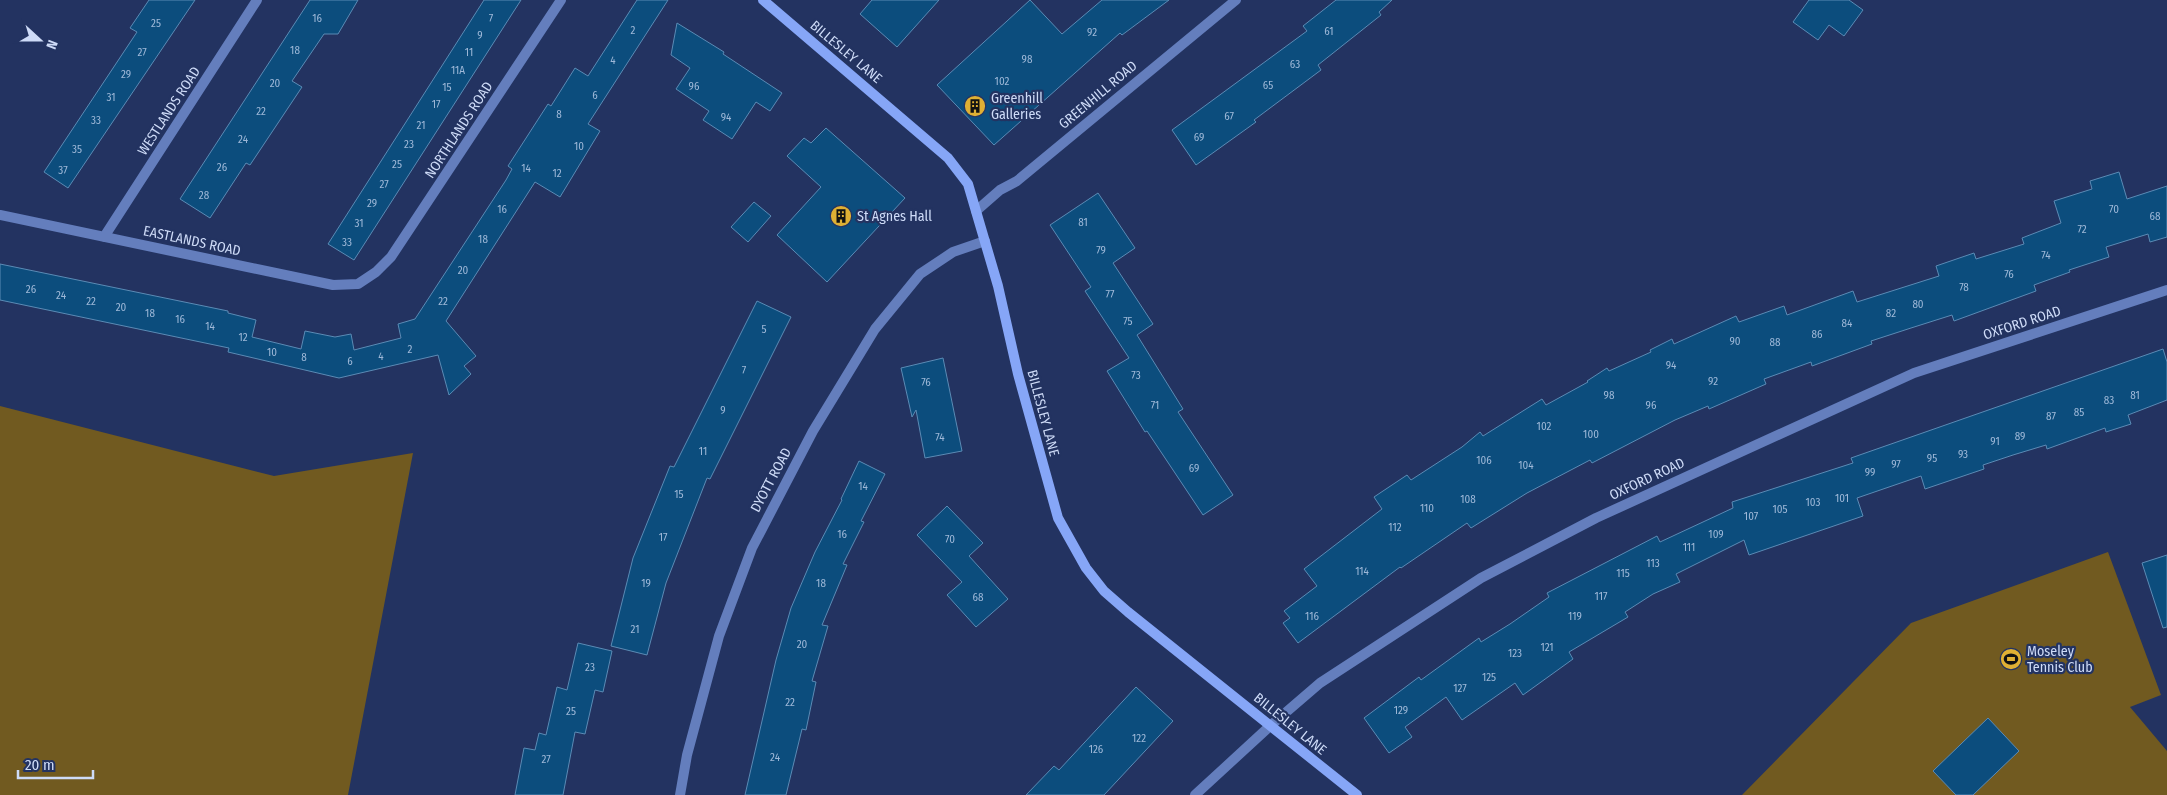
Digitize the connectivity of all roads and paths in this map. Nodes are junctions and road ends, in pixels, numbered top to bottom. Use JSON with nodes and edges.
{"nodes":[{"id":1,"x":257,"y":0,"type":"edge"},
{"id":2,"x":561,"y":0,"type":"edge"},
{"id":3,"x":764,"y":0,"type":"edge"},
{"id":4,"x":1236,"y":0,"type":"edge"},
{"id":5,"x":976,"y":211,"type":"junction"},
{"id":6,"x":0,"y":215,"type":"edge"},
{"id":7,"x":104,"y":237,"type":"junction"},
{"id":8,"x":985,"y":241,"type":"junction"},
{"id":9,"x":376,"y":272,"type":"joint"},
{"id":10,"x":2167,"y":290,"type":"edge"},
{"id":11,"x":1270,"y":726,"type":"junction"},
{"id":12,"x":680,"y":795,"type":"edge"},
{"id":13,"x":1195,"y":795,"type":"edge"},
{"id":14,"x":1357,"y":795,"type":"edge"}],
"edges":[{"from":1,"to":7,"type":"street","name":"WESTLANDS ROAD"},
{"from":2,"to":9,"type":"street","name":"NORTHLANDS ROAD"},
{"from":3,"to":5,"type":"street","name":"BILLESLEY LANE"},
{"from":4,"to":5,"type":"street","name":"GREENHILL ROAD"},
{"from":5,"to":8,"type":"street","name":"BILLESLEY LANE"},
{"from":6,"to":7,"type":"street","name":"EASTLANDS ROAD"},
{"from":7,"to":9,"type":"street","name":"EASTLANDS ROAD"},
{"from":8,"to":11,"type":"street","name":"BILLESLEY LANE"},
{"from":8,"to":12,"type":"street","name":"DYOTT ROAD"},
{"from":10,"to":11,"type":"street","name":"OXFORD ROAD"},
{"from":11,"to":13,"type":"street","name":"OXFORD ROAD"},
{"from":11,"to":14,"type":"street","name":"BILLESLEY LANE"}]}
